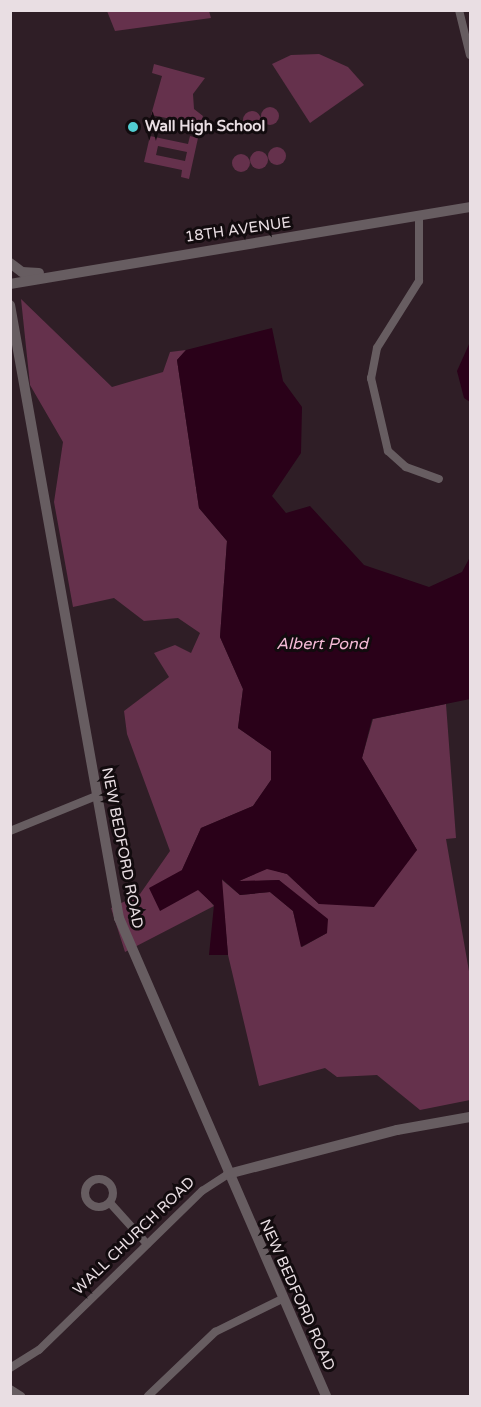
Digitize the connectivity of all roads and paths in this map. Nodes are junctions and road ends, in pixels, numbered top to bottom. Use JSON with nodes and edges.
{"nodes":[{"id":1,"x":459,"y":10,"type":"edge"},
{"id":2,"x":471,"y":55,"type":"edge"},
{"id":3,"x":471,"y":207,"type":"edge"},
{"id":4,"x":418,"y":216,"type":"junction"},
{"id":5,"x":10,"y":262,"type":"edge"},
{"id":6,"x":69,"y":271,"type":"junction"},
{"id":7,"x":10,"y":284,"type":"edge"},
{"id":8,"x":10,"y":305,"type":"edge"},
{"id":9,"x":439,"y":479,"type":"dead end"},
{"id":10,"x":96,"y":796,"type":"junction"},
{"id":11,"x":10,"y":831,"type":"edge"},
{"id":12,"x":471,"y":1117,"type":"edge"},
{"id":13,"x":228,"y":1174,"type":"junction"},
{"id":14,"x":111,"y":1204,"type":"junction"},
{"id":15,"x":147,"y":1244,"type":"junction"},
{"id":16,"x":282,"y":1299,"type":"junction"},
{"id":17,"x":10,"y":1368,"type":"edge"},
{"id":18,"x":10,"y":1389,"type":"edge"},
{"id":19,"x":21,"y":1396,"type":"edge"},
{"id":20,"x":148,"y":1396,"type":"edge"},
{"id":21,"x":326,"y":1396,"type":"edge"}],
"edges":[{"from":1,"to":2,"type":"street"},
{"from":3,"to":4,"type":"street","name":"18TH AVENUE"},
{"from":4,"to":6,"type":"street","name":"18TH AVENUE"},
{"from":4,"to":9,"type":"street"},
{"from":5,"to":6,"type":"street"},
{"from":6,"to":7,"type":"street","name":"18TH AVENUE"},
{"from":8,"to":10,"type":"street","name":"NEW BEDFORD ROAD"},
{"from":10,"to":11,"type":"street"},
{"from":10,"to":13,"type":"street","name":"NEW BEDFORD ROAD"},
{"from":12,"to":13,"type":"street","name":"WALL CHURCH ROAD"},
{"from":13,"to":15,"type":"street","name":"WALL CHURCH ROAD"},
{"from":13,"to":16,"type":"street","name":"NEW BEDFORD ROAD"},
{"from":14,"to":14,"type":"street"},
{"from":14,"to":15,"type":"street"},
{"from":15,"to":17,"type":"street","name":"WALL CHURCH ROAD"},
{"from":16,"to":20,"type":"street"},
{"from":16,"to":21,"type":"street","name":"NEW BEDFORD ROAD"},
{"from":18,"to":19,"type":"street"}]}
